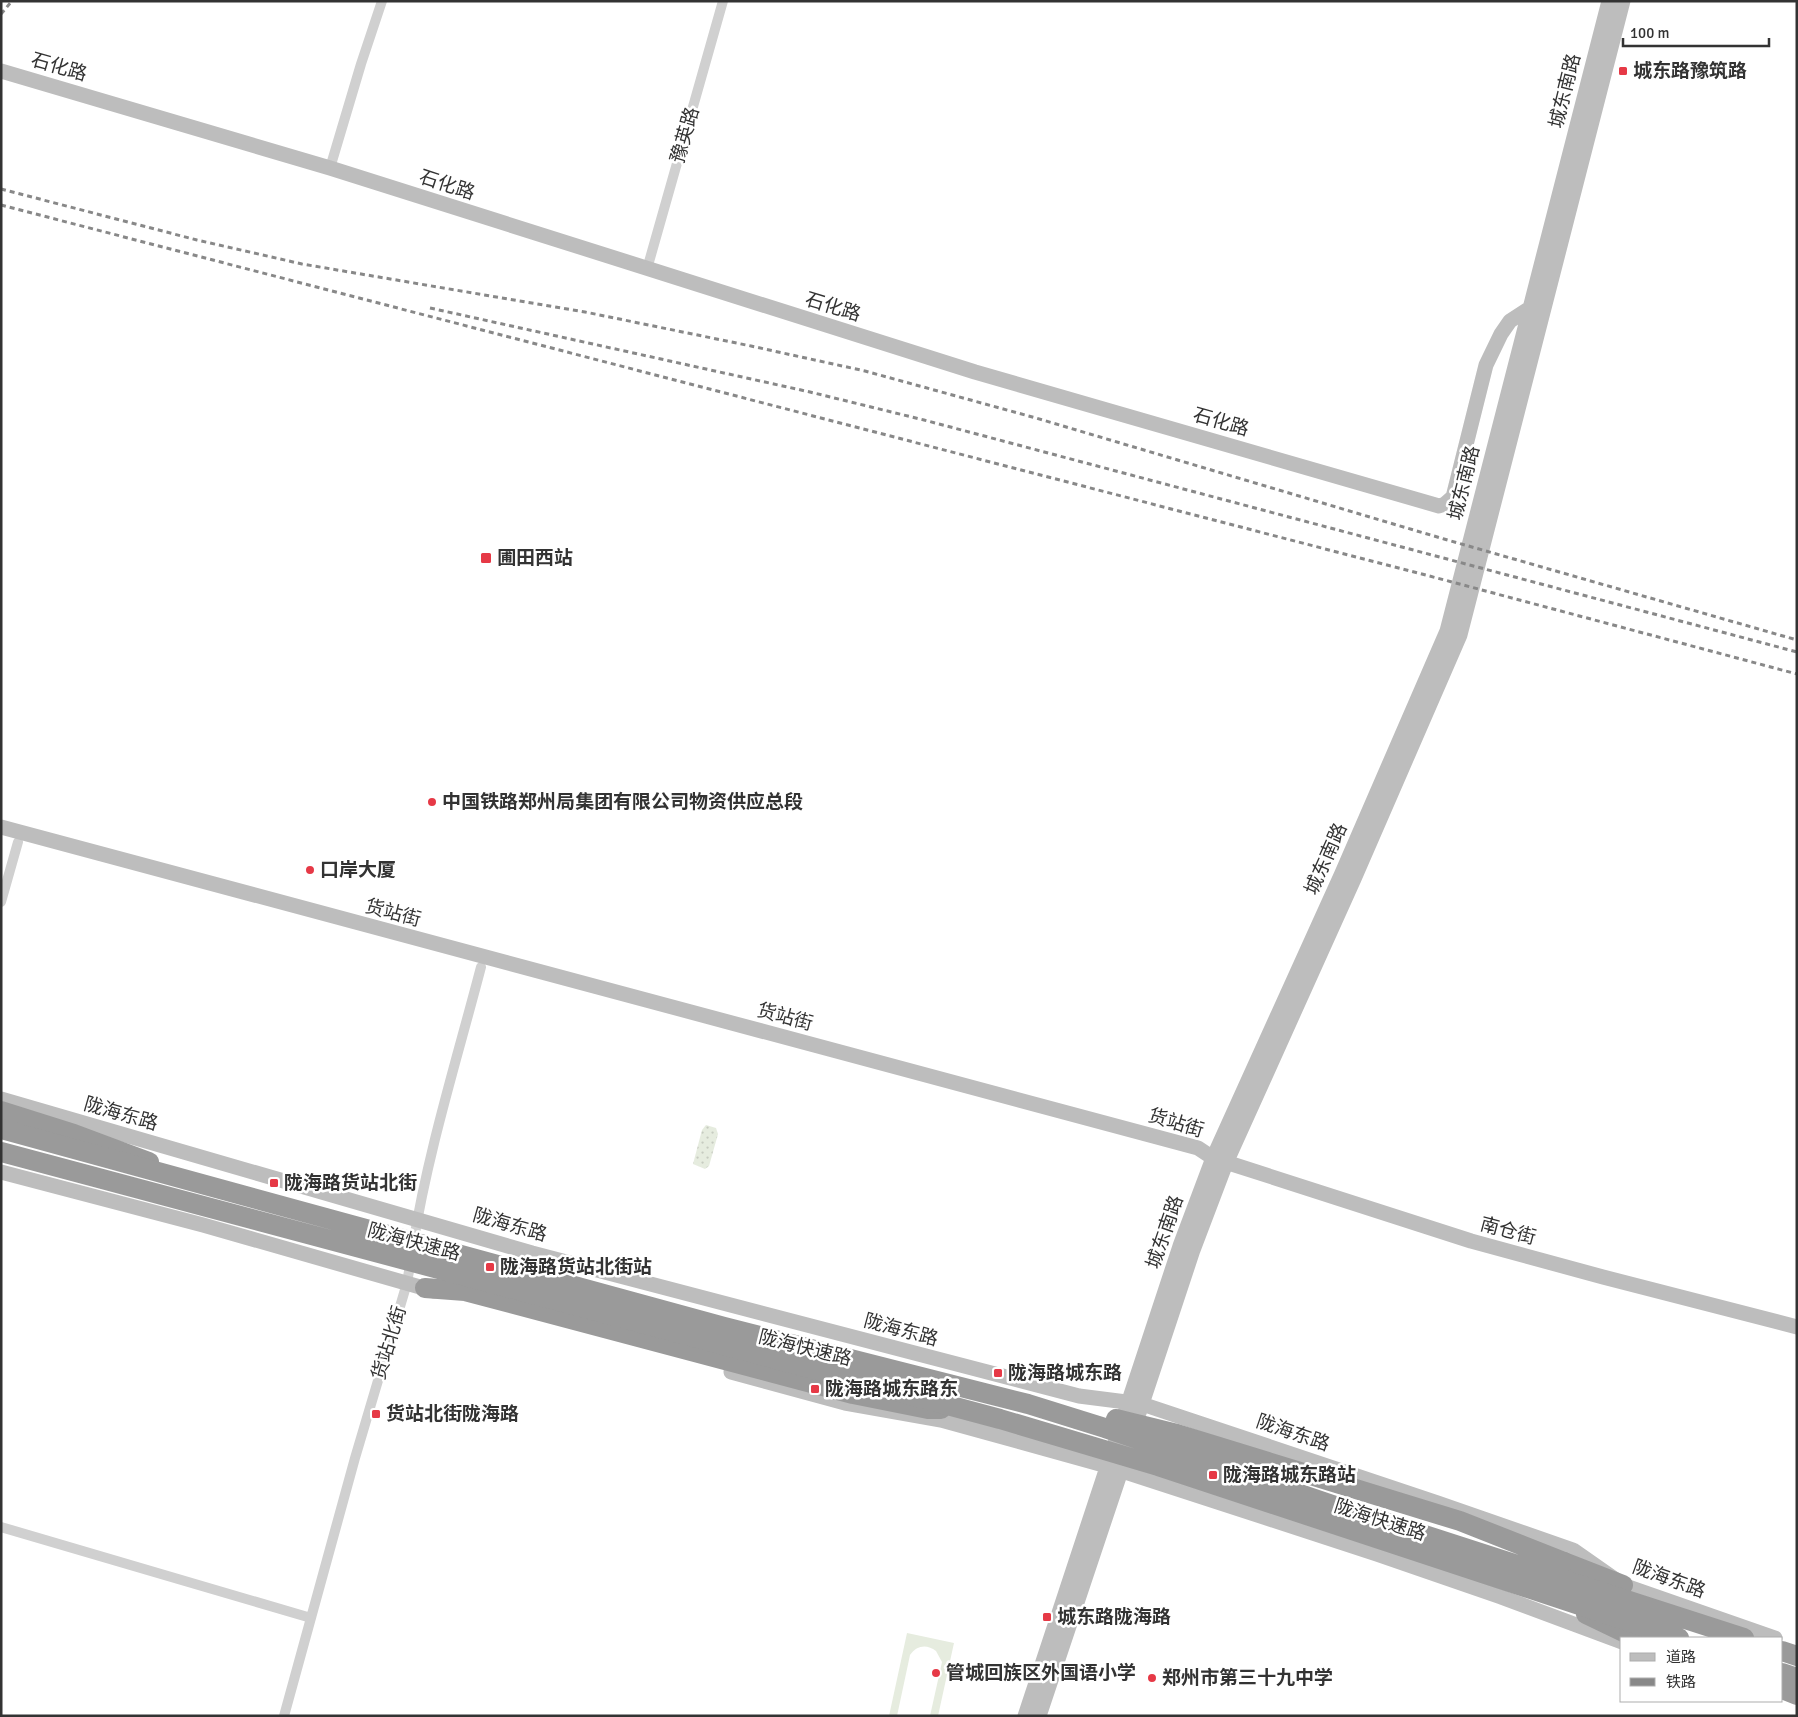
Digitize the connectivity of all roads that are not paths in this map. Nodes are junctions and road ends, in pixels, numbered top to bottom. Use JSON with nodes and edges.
{"nodes":[{"id":1,"x":382,"y":1,"type":"edge"},
{"id":2,"x":723,"y":1,"type":"edge"},
{"id":3,"x":1609,"y":1,"type":"edge"},
{"id":4,"x":1623,"y":1,"type":"edge"},
{"id":5,"x":1,"y":71,"type":"edge"},
{"id":6,"x":330,"y":168,"type":"junction"},
{"id":7,"x":647,"y":269,"type":"junction"},
{"id":8,"x":1530,"y":308,"type":"junction"},
{"id":9,"x":1,"y":828,"type":"edge"},
{"id":10,"x":1,"y":837,"type":"edge"},
{"id":11,"x":18,"y":842,"type":"junction"},
{"id":12,"x":1,"y":902,"type":"edge"},
{"id":13,"x":482,"y":967,"type":"junction"},
{"id":14,"x":1,"y":1099,"type":"edge"},
{"id":15,"x":1,"y":1111,"type":"edge"},
{"id":16,"x":1,"y":1129,"type":"edge"},
{"id":17,"x":1,"y":1152,"type":"edge"},
{"id":18,"x":1220,"y":1160,"type":"junction"},
{"id":19,"x":1,"y":1172,"type":"edge"},
{"id":20,"x":199,"y":1183,"type":"junction"},
{"id":21,"x":417,"y":1220,"type":"junction"},
{"id":22,"x":416,"y":1286,"type":"junction"},
{"id":23,"x":1797,"y":1327,"type":"edge"},
{"id":24,"x":954,"y":1386,"type":"junction"},
{"id":25,"x":1135,"y":1404,"type":"junction"},
{"id":26,"x":961,"y":1408,"type":"junction"},
{"id":27,"x":1114,"y":1468,"type":"junction"},
{"id":28,"x":1,"y":1527,"type":"edge"},
{"id":29,"x":1622,"y":1585,"type":"junction"},
{"id":30,"x":1542,"y":1592,"type":"junction"},
{"id":31,"x":311,"y":1618,"type":"junction"},
{"id":32,"x":1634,"y":1637,"type":"edge"},
{"id":33,"x":1676,"y":1637,"type":"edge"},
{"id":34,"x":1741,"y":1637,"type":"edge"},
{"id":35,"x":1771,"y":1637,"type":"edge"},
{"id":36,"x":1620,"y":1641,"type":"edge"},
{"id":37,"x":1783,"y":1641,"type":"edge"},
{"id":38,"x":1797,"y":1646,"type":"edge"},
{"id":39,"x":1783,"y":1651,"type":"edge"},
{"id":40,"x":1797,"y":1656,"type":"edge"},
{"id":41,"x":1783,"y":1672,"type":"edge"},
{"id":42,"x":1797,"y":1678,"type":"edge"},
{"id":43,"x":1783,"y":1690,"type":"edge"},
{"id":44,"x":1797,"y":1695,"type":"edge"},
{"id":45,"x":1783,"y":1699,"type":"edge"},
{"id":46,"x":1797,"y":1704,"type":"edge"},
{"id":47,"x":284,"y":1716,"type":"edge"},
{"id":48,"x":1025,"y":1716,"type":"edge"},
{"id":49,"x":1039,"y":1716,"type":"edge"}],
"edges":[{"from":1,"to":6,"type":"street"},
{"from":2,"to":7,"type":"street","name":"豫英路"},
{"from":3,"to":8,"type":"street","name":"城东南路"},
{"from":4,"to":18,"type":"street","name":"城东南路"},
{"from":5,"to":6,"type":"street","name":"石化路"},
{"from":6,"to":7,"type":"street","name":"石化路"},
{"from":7,"to":8,"type":"street","name":"石化路"},
{"from":8,"to":18,"type":"street","name":"城东南路"},
{"from":9,"to":18,"type":"street","name":"货站街"},
{"from":10,"to":11,"type":"street","name":"货站街"},
{"from":11,"to":12,"type":"street"},
{"from":11,"to":13,"type":"street","name":"货站街"},
{"from":13,"to":18,"type":"street","name":"货站街"},
{"from":13,"to":21,"type":"street","name":"货站北街"},
{"from":14,"to":21,"type":"street","name":"陇海东路"},
{"from":15,"to":20,"type":"highway","bridge":true},
{"from":16,"to":20,"type":"highway","name":"陇海快速路","bridge":true},
{"from":17,"to":26,"type":"highway","name":"陇海快速路","bridge":true},
{"from":18,"to":23,"type":"street","name":"南仓街"},
{"from":18,"to":25,"type":"street","name":"城东南路"},
{"from":19,"to":22,"type":"street"},
{"from":20,"to":24,"type":"highway","name":"陇海快速路","bridge":true},
{"from":21,"to":22,"type":"street","name":"货站北街"},
{"from":21,"to":25,"type":"street","name":"陇海东路"},
{"from":22,"to":26,"type":"highway","bridge":true},
{"from":22,"to":27,"type":"street"},
{"from":22,"to":31,"type":"street","name":"货站北街"},
{"from":24,"to":29,"type":"highway","bridge":true},
{"from":24,"to":34,"type":"highway","name":"陇海快速路","bridge":true},
{"from":25,"to":27,"type":"street","name":"城东南路"},
{"from":25,"to":29,"type":"street","name":"陇海东路"},
{"from":26,"to":30,"type":"highway","name":"陇海快速路","bridge":true},
{"from":27,"to":36,"type":"street"},
{"from":27,"to":48,"type":"street","name":"城东南路"},
{"from":27,"to":49,"type":"street","name":"城东南路"},
{"from":28,"to":31,"type":"street"},
{"from":29,"to":35,"type":"street","name":"陇海东路"},
{"from":30,"to":32,"type":"highway","bridge":true},
{"from":30,"to":33,"type":"highway","name":"陇海快速路","bridge":true},
{"from":31,"to":47,"type":"street","name":"货站北街"},
{"from":37,"to":38,"type":"street"},
{"from":39,"to":40,"type":"highway"},
{"from":41,"to":42,"type":"highway"},
{"from":43,"to":44,"type":"highway"},
{"from":45,"to":46,"type":"street"}]}
